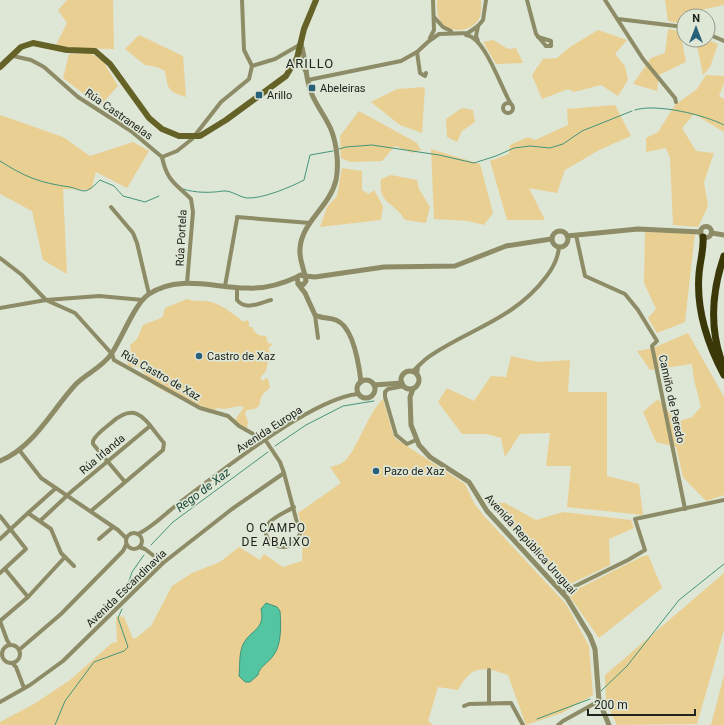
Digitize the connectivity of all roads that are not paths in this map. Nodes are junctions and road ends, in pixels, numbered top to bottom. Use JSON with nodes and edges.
{"nodes":[{"id":1,"x":242,"y":0,"type":"edge"},
{"id":2,"x":316,"y":0,"type":"edge"},
{"id":3,"x":433,"y":0,"type":"edge"},
{"id":4,"x":486,"y":0,"type":"edge"},
{"id":5,"x":527,"y":0,"type":"edge"},
{"id":6,"x":606,"y":0,"type":"edge"},
{"id":7,"x":434,"y":17,"type":"junction"},
{"id":8,"x":618,"y":20,"type":"junction"},
{"id":9,"x":478,"y":26,"type":"junction"},
{"id":10,"x":676,"y":26,"type":"edge"},
{"id":11,"x":434,"y":30,"type":"junction"},
{"id":12,"x":439,"y":34,"type":"junction"},
{"id":13,"x":458,"y":34,"type":"junction"},
{"id":14,"x":538,"y":37,"type":"junction"},
{"id":15,"x":429,"y":41,"type":"junction"},
{"id":16,"x":479,"y":43,"type":"junction"},
{"id":17,"x":301,"y":44,"type":"junction"},
{"id":18,"x":418,"y":52,"type":"junction"},
{"id":19,"x":10,"y":58,"type":"junction"},
{"id":20,"x":300,"y":59,"type":"junction"},
{"id":21,"x":0,"y":61,"type":"edge"},
{"id":22,"x":252,"y":66,"type":"junction"},
{"id":23,"x":0,"y":67,"type":"edge"},
{"id":24,"x":426,"y":73,"type":"dead end"},
{"id":25,"x":308,"y":80,"type":"junction"},
{"id":26,"x":503,"y":91,"type":"junction"},
{"id":27,"x":676,"y":102,"type":"dead end"},
{"id":28,"x":511,"y":104,"type":"junction"},
{"id":29,"x":503,"y":108,"type":"junction"},
{"id":30,"x":194,"y":136,"type":"junction"},
{"id":31,"x":162,"y":157,"type":"junction"},
{"id":32,"x":111,"y":207,"type":"dead end"},
{"id":33,"x":310,"y":223,"type":"junction"},
{"id":34,"x":712,"y":233,"type":"junction"},
{"id":35,"x":702,"y":234,"type":"junction"},
{"id":36,"x":576,"y":235,"type":"junction"},
{"id":37,"x":724,"y":235,"type":"edge"},
{"id":38,"x":567,"y":236,"type":"junction"},
{"id":39,"x":552,"y":239,"type":"junction"},
{"id":40,"x":559,"y":247,"type":"junction"},
{"id":41,"x":724,"y":256,"type":"edge"},
{"id":42,"x":0,"y":258,"type":"edge"},
{"id":43,"x":300,"y":264,"type":"junction"},
{"id":44,"x":298,"y":276,"type":"junction"},
{"id":45,"x":305,"y":279,"type":"junction"},
{"id":46,"x":287,"y":282,"type":"junction"},
{"id":47,"x":187,"y":283,"type":"junction"},
{"id":48,"x":298,"y":284,"type":"junction"},
{"id":49,"x":225,"y":286,"type":"junction"},
{"id":50,"x":237,"y":288,"type":"junction"},
{"id":51,"x":305,"y":293,"type":"junction"},
{"id":52,"x":149,"y":294,"type":"junction"},
{"id":53,"x":46,"y":300,"type":"junction"},
{"id":54,"x":143,"y":300,"type":"junction"},
{"id":55,"x":271,"y":300,"type":"dead end"},
{"id":56,"x":0,"y":308,"type":"edge"},
{"id":57,"x":315,"y":315,"type":"junction"},
{"id":58,"x":318,"y":338,"type":"dead end"},
{"id":59,"x":112,"y":354,"type":"junction"},
{"id":60,"x":724,"y":367,"type":"edge"},
{"id":61,"x":414,"y":373,"type":"junction"},
{"id":62,"x":724,"y":375,"type":"edge"},
{"id":63,"x":363,"y":381,"type":"junction"},
{"id":64,"x":406,"y":385,"type":"junction"},
{"id":65,"x":374,"y":388,"type":"junction"},
{"id":66,"x":357,"y":392,"type":"junction"},
{"id":67,"x":150,"y":426,"type":"junction"},
{"id":68,"x":416,"y":440,"type":"junction"},
{"id":69,"x":266,"y":441,"type":"junction"},
{"id":70,"x":20,"y":451,"type":"junction"},
{"id":71,"x":0,"y":461,"type":"edge"},
{"id":72,"x":107,"y":462,"type":"junction"},
{"id":73,"x":284,"y":473,"type":"junction"},
{"id":74,"x":125,"y":482,"type":"junction"},
{"id":75,"x":56,"y":488,"type":"junction"},
{"id":76,"x":67,"y":496,"type":"junction"},
{"id":77,"x":724,"y":500,"type":"edge"},
{"id":78,"x":294,"y":507,"type":"junction"},
{"id":79,"x":685,"y":509,"type":"junction"},
{"id":80,"x":91,"y":511,"type":"junction"},
{"id":81,"x":28,"y":513,"type":"junction"},
{"id":82,"x":0,"y":516,"type":"edge"},
{"id":83,"x":40,"y":521,"type":"junction"},
{"id":84,"x":113,"y":527,"type":"junction"},
{"id":85,"x":11,"y":529,"type":"junction"},
{"id":86,"x":139,"y":536,"type":"junction"},
{"id":87,"x":127,"y":537,"type":"junction"},
{"id":88,"x":0,"y":539,"type":"edge"},
{"id":89,"x":99,"y":539,"type":"dead end"},
{"id":90,"x":140,"y":545,"type":"junction"},
{"id":91,"x":128,"y":546,"type":"junction"},
{"id":92,"x":66,"y":557,"type":"junction"},
{"id":93,"x":163,"y":563,"type":"junction"},
{"id":94,"x":74,"y":566,"type":"dead end"},
{"id":95,"x":5,"y":569,"type":"junction"},
{"id":96,"x":0,"y":573,"type":"edge"},
{"id":97,"x":563,"y":592,"type":"junction"},
{"id":98,"x":28,"y":597,"type":"junction"},
{"id":99,"x":0,"y":621,"type":"edge"},
{"id":100,"x":8,"y":646,"type":"junction"},
{"id":101,"x":18,"y":649,"type":"junction"},
{"id":102,"x":2,"y":659,"type":"edge"},
{"id":103,"x":14,"y":662,"type":"junction"},
{"id":104,"x":489,"y":670,"type":"dead end"},
{"id":105,"x":24,"y":688,"type":"junction"},
{"id":106,"x":599,"y":701,"type":"junction"},
{"id":107,"x":0,"y":702,"type":"edge"},
{"id":108,"x":489,"y":703,"type":"junction"},
{"id":109,"x":464,"y":706,"type":"dead end"},
{"id":110,"x":523,"y":725,"type":"edge"},
{"id":111,"x":558,"y":725,"type":"edge"},
{"id":112,"x":609,"y":725,"type":"edge"}],
"edges":[{"from":1,"to":22,"type":"street"},
{"from":2,"to":17,"type":"main road"},
{"from":3,"to":7,"type":"street"},
{"from":4,"to":9,"type":"street"},
{"from":5,"to":14,"type":"street"},
{"from":6,"to":8,"type":"street"},
{"from":7,"to":11,"type":"street"},
{"from":7,"to":13,"type":"street"},
{"from":8,"to":10,"type":"street"},
{"from":8,"to":27,"type":"street"},
{"from":9,"to":13,"type":"street"},
{"from":9,"to":16,"type":"street"},
{"from":11,"to":12,"type":"street"},
{"from":11,"to":15,"type":"street"},
{"from":12,"to":13,"type":"street"},
{"from":12,"to":15,"type":"street"},
{"from":13,"to":16,"type":"street"},
{"from":14,"to":14,"type":"street"},
{"from":15,"to":18,"type":"street"},
{"from":16,"to":26,"type":"street"},
{"from":17,"to":20,"type":"main road"},
{"from":17,"to":22,"type":"street"},
{"from":18,"to":24,"type":"street"},
{"from":18,"to":25,"type":"street"},
{"from":19,"to":21,"type":"street","name":"Rúa Castranelas"},
{"from":19,"to":23,"type":"main road"},
{"from":19,"to":30,"type":"main road"},
{"from":19,"to":31,"type":"street","name":"Rúa Castranelas"},
{"from":20,"to":25,"type":"street"},
{"from":20,"to":30,"type":"main road"},
{"from":22,"to":30,"type":"street"},
{"from":25,"to":33,"type":"street"},
{"from":26,"to":28,"type":"street"},
{"from":26,"to":29,"type":"street"},
{"from":28,"to":29,"type":"street"},
{"from":28,"to":29,"type":"street"},
{"from":30,"to":31,"type":"street"},
{"from":31,"to":47,"type":"street","name":"Rúa Portela"},
{"from":32,"to":52,"type":"street"},
{"from":33,"to":43,"type":"street"},
{"from":33,"to":49,"type":"street"},
{"from":34,"to":35,"type":"street"},
{"from":34,"to":35,"type":"street"},
{"from":34,"to":37,"type":"street"},
{"from":35,"to":36,"type":"street"},
{"from":35,"to":62,"type":"highway"},
{"from":36,"to":38,"type":"street"},
{"from":36,"to":79,"type":"street","name":"Camiño de Peredo"},
{"from":38,"to":39,"type":"street"},
{"from":38,"to":40,"type":"street"},
{"from":39,"to":40,"type":"street"},
{"from":39,"to":45,"type":"street"},
{"from":40,"to":61,"type":"street"},
{"from":41,"to":60,"type":"highway"},
{"from":42,"to":53,"type":"street"},
{"from":43,"to":44,"type":"street"},
{"from":43,"to":45,"type":"street"},
{"from":44,"to":45,"type":"street"},
{"from":44,"to":46,"type":"street"},
{"from":44,"to":48,"type":"street"},
{"from":45,"to":48,"type":"street"},
{"from":45,"to":51,"type":"street"},
{"from":46,"to":48,"type":"street"},
{"from":46,"to":50,"type":"street"},
{"from":47,"to":49,"type":"street"},
{"from":47,"to":52,"type":"street"},
{"from":48,"to":51,"type":"street"},
{"from":49,"to":50,"type":"street"},
{"from":50,"to":55,"type":"street"},
{"from":51,"to":57,"type":"street"},
{"from":52,"to":54,"type":"street"},
{"from":53,"to":54,"type":"street"},
{"from":53,"to":56,"type":"street"},
{"from":53,"to":59,"type":"street","name":"Rúa Castro de Xaz"},
{"from":54,"to":59,"type":"street"},
{"from":57,"to":58,"type":"street"},
{"from":57,"to":63,"type":"street"},
{"from":59,"to":69,"type":"street","name":"Rúa Castro de Xaz"},
{"from":59,"to":70,"type":"street"},
{"from":61,"to":64,"type":"street"},
{"from":61,"to":64,"type":"street"},
{"from":63,"to":65,"type":"street"},
{"from":63,"to":66,"type":"street"},
{"from":64,"to":65,"type":"street"},
{"from":64,"to":68,"type":"street","name":"Avenida República Uruguai"},
{"from":64,"to":68,"type":"street"},
{"from":65,"to":66,"type":"street"},
{"from":66,"to":69,"type":"street","name":"Avenida Europa"},
{"from":67,"to":72,"type":"street","name":"Rúa Irlanda"},
{"from":67,"to":72,"type":"street"},
{"from":67,"to":74,"type":"street"},
{"from":68,"to":97,"type":"street","name":"Avenida República Uruguai"},
{"from":69,"to":73,"type":"street","name":"Rúa Castro de Xaz"},
{"from":69,"to":86,"type":"street","name":"Avenida Europa"},
{"from":70,"to":71,"type":"street"},
{"from":70,"to":75,"type":"street"},
{"from":72,"to":74,"type":"street"},
{"from":72,"to":76,"type":"street","name":"Rúa Irlanda"},
{"from":73,"to":78,"type":"street","name":"Rúa Castro de Xaz"},
{"from":73,"to":93,"type":"street","name":"Avenida Escandinavia"},
{"from":74,"to":80,"type":"street"},
{"from":75,"to":76,"type":"street"},
{"from":75,"to":81,"type":"street"},
{"from":76,"to":80,"type":"street"},
{"from":76,"to":83,"type":"street","name":"Rúa Irlanda"},
{"from":77,"to":79,"type":"street"},
{"from":78,"to":78,"type":"street","name":"Rúa Castro de Xaz"},
{"from":79,"to":97,"type":"street"},
{"from":80,"to":84,"type":"street"},
{"from":81,"to":83,"type":"street"},
{"from":81,"to":85,"type":"street"},
{"from":82,"to":85,"type":"street"},
{"from":83,"to":92,"type":"street"},
{"from":84,"to":87,"type":"street"},
{"from":84,"to":89,"type":"street"},
{"from":85,"to":88,"type":"street"},
{"from":85,"to":95,"type":"street"},
{"from":86,"to":87,"type":"street"},
{"from":86,"to":90,"type":"street"},
{"from":87,"to":91,"type":"street"},
{"from":90,"to":91,"type":"street"},
{"from":90,"to":93,"type":"street"},
{"from":91,"to":101,"type":"street"},
{"from":92,"to":94,"type":"street"},
{"from":92,"to":98,"type":"street"},
{"from":93,"to":105,"type":"street","name":"Avenida Escandinavia"},
{"from":95,"to":96,"type":"street"},
{"from":95,"to":98,"type":"street"},
{"from":97,"to":106,"type":"street","name":"Avenida República Uruguai"},
{"from":98,"to":99,"type":"street"},
{"from":99,"to":100,"type":"street"},
{"from":100,"to":101,"type":"street"},
{"from":100,"to":102,"type":"street"},
{"from":101,"to":103,"type":"street"},
{"from":102,"to":103,"type":"street"},
{"from":103,"to":105,"type":"street"},
{"from":104,"to":108,"type":"street"},
{"from":105,"to":107,"type":"street","name":"Avenida Escandinavia"},
{"from":106,"to":111,"type":"street"},
{"from":106,"to":112,"type":"street","name":"Avenida República Uruguai"},
{"from":108,"to":109,"type":"street"},
{"from":108,"to":110,"type":"street"}]}
